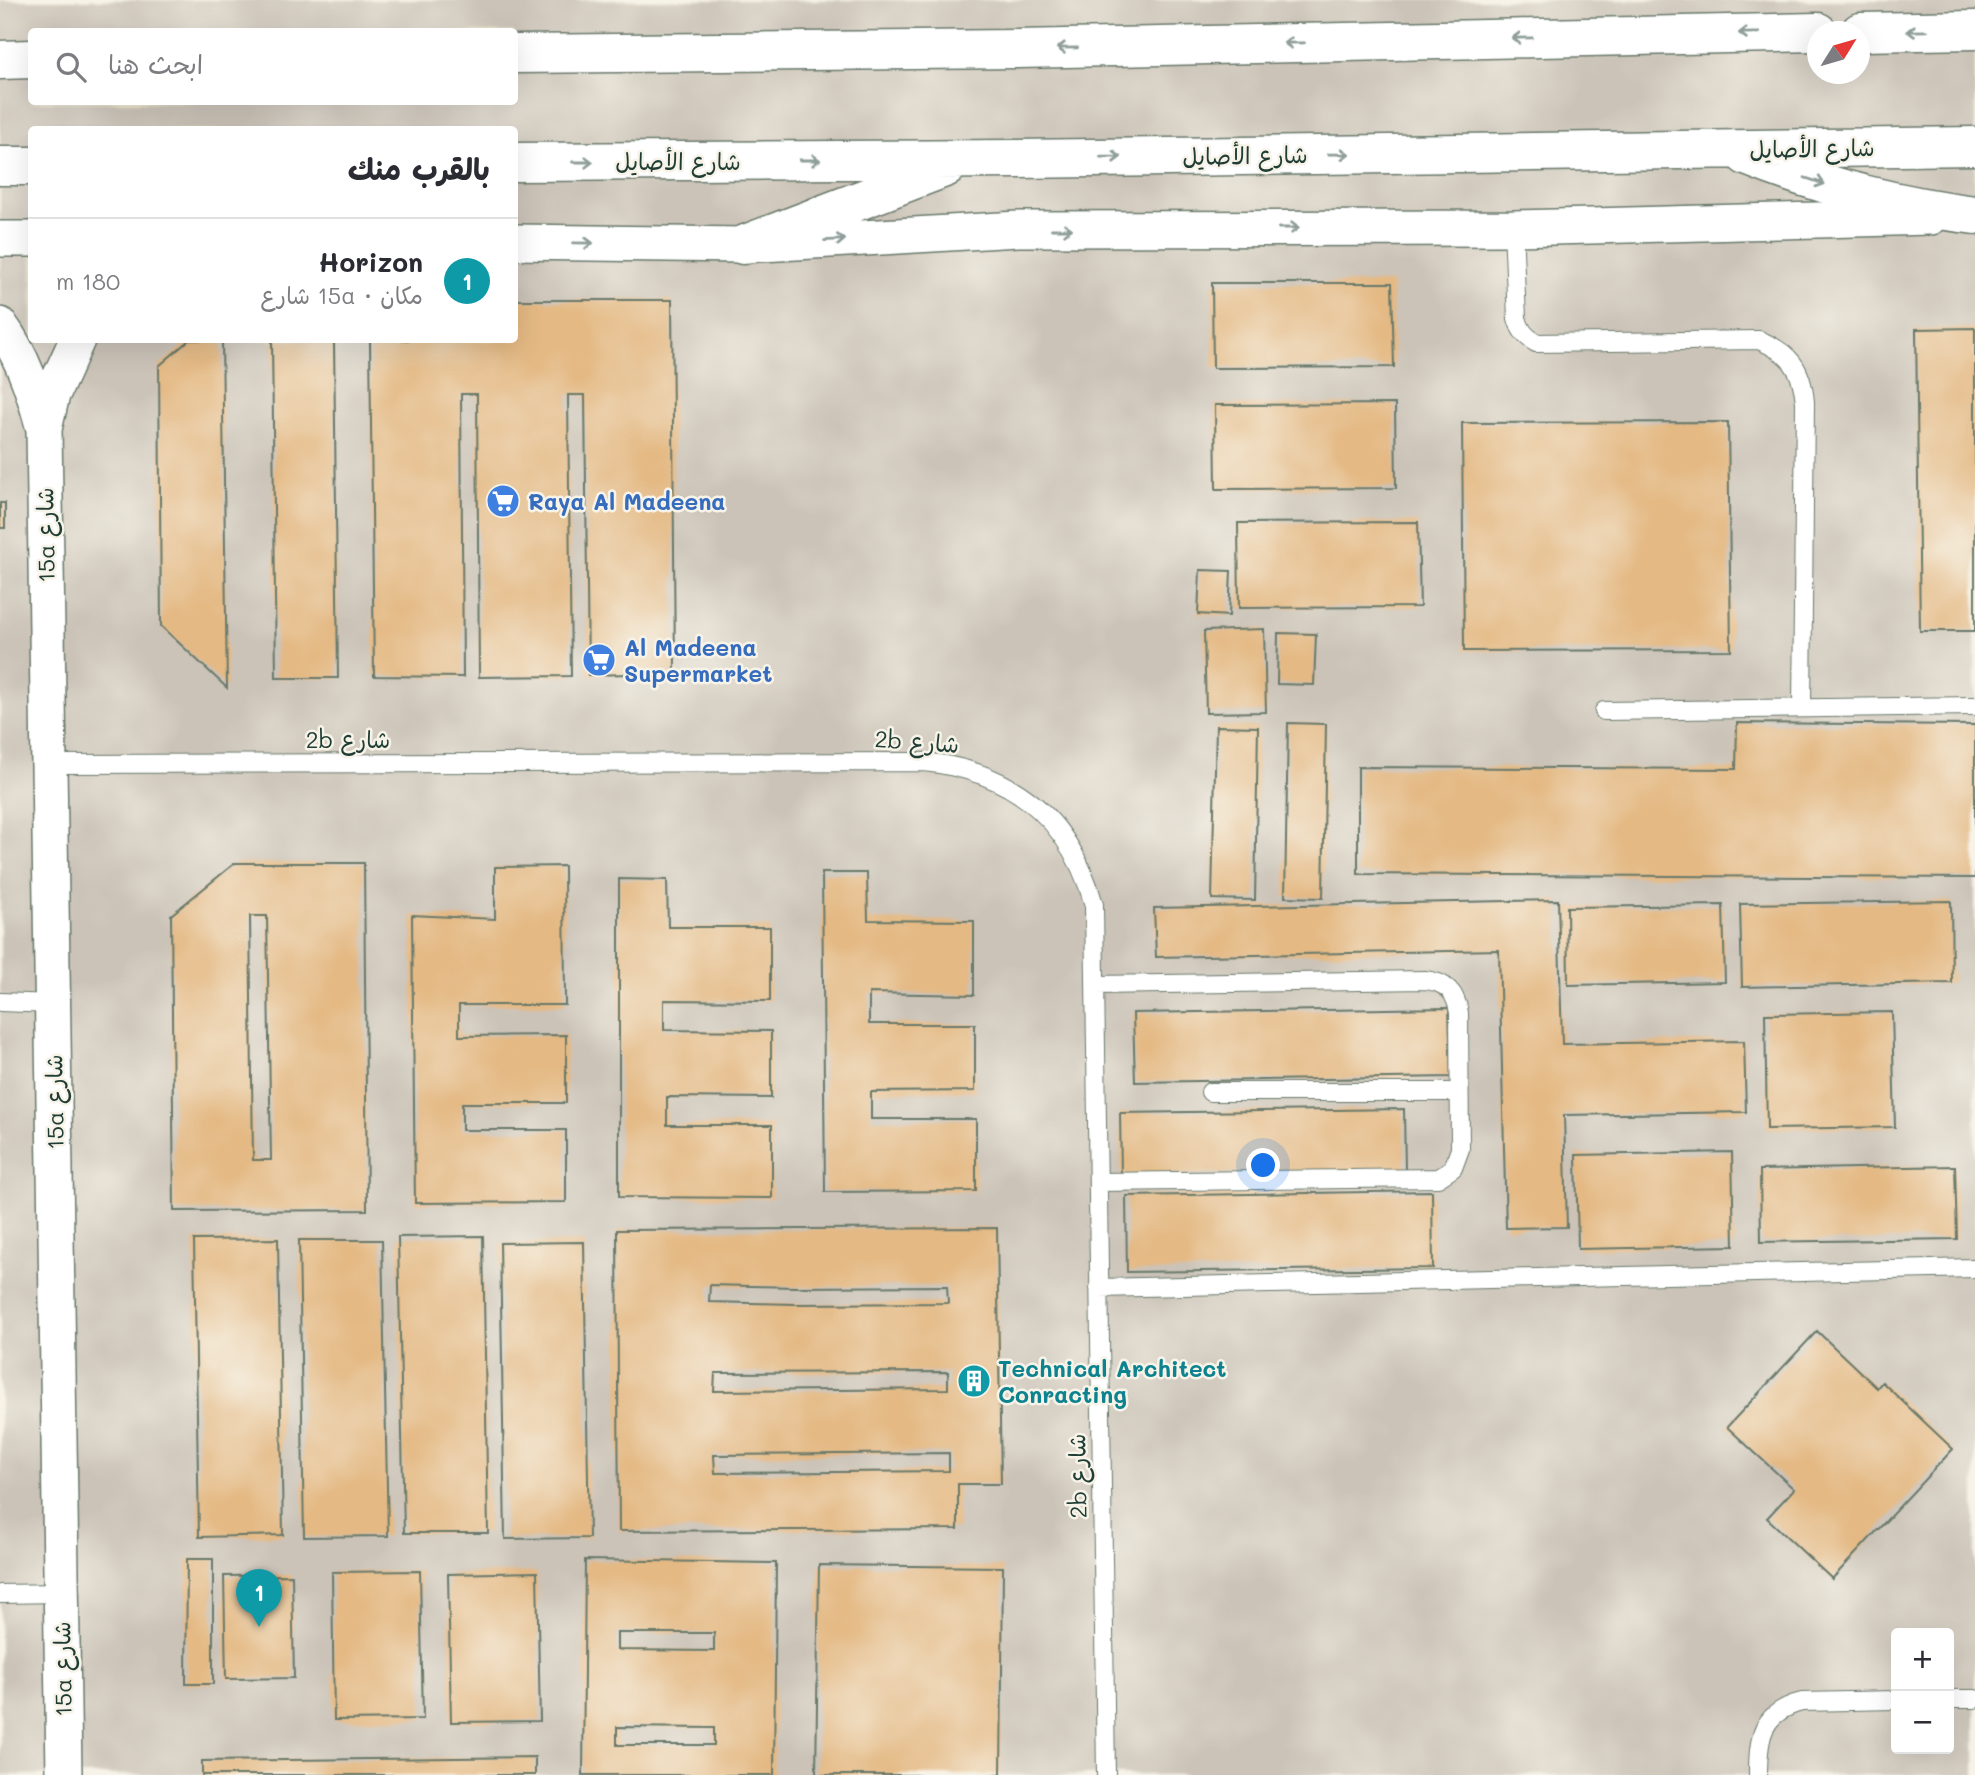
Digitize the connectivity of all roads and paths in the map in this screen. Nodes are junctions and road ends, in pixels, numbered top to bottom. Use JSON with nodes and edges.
{"nodes":[{"id":1,"x":1975,"y":30,"type":"edge"},
{"id":2,"x":1807,"y":32,"type":"edge"},
{"id":3,"x":1870,"y":32,"type":"edge"},
{"id":4,"x":518,"y":54,"type":"edge"},
{"id":5,"x":28,"y":59,"type":"edge"},
{"id":6,"x":0,"y":60,"type":"edge"},
{"id":7,"x":1975,"y":146,"type":"edge"},
{"id":8,"x":1728,"y":149,"type":"junction"},
{"id":9,"x":969,"y":159,"type":"junction"},
{"id":10,"x":518,"y":162,"type":"edge"},
{"id":11,"x":0,"y":166,"type":"edge"},
{"id":12,"x":28,"y":166,"type":"edge"},
{"id":13,"x":1975,"y":216,"type":"edge"},
{"id":14,"x":1513,"y":228,"type":"junction"},
{"id":15,"x":0,"y":239,"type":"edge"},
{"id":16,"x":28,"y":239,"type":"edge"},
{"id":17,"x":518,"y":242,"type":"edge"},
{"id":18,"x":743,"y":245,"type":"junction"},
{"id":19,"x":0,"y":325,"type":"edge"},
{"id":20,"x":76,"y":343,"type":"edge"},
{"id":21,"x":44,"y":429,"type":"junction"},
{"id":22,"x":1975,"y":706,"type":"edge"},
{"id":23,"x":1802,"y":708,"type":"junction"},
{"id":24,"x":1604,"y":711,"type":"dead end"},
{"id":25,"x":49,"y":764,"type":"junction"},
{"id":26,"x":1096,"y":985,"type":"junction"},
{"id":27,"x":0,"y":1002,"type":"edge"},
{"id":28,"x":52,"y":1004,"type":"junction"},
{"id":29,"x":1210,"y":1092,"type":"dead end"},
{"id":30,"x":1459,"y":1092,"type":"junction"},
{"id":31,"x":1099,"y":1182,"type":"junction"},
{"id":32,"x":1975,"y":1268,"type":"edge"},
{"id":33,"x":1099,"y":1288,"type":"junction"},
{"id":34,"x":61,"y":1593,"type":"junction"},
{"id":35,"x":0,"y":1594,"type":"edge"},
{"id":36,"x":1954,"y":1699,"type":"edge"},
{"id":37,"x":1975,"y":1699,"type":"edge"},
{"id":38,"x":1891,"y":1700,"type":"edge"},
{"id":39,"x":64,"y":1775,"type":"edge"},
{"id":40,"x":1106,"y":1775,"type":"edge"},
{"id":41,"x":1758,"y":1775,"type":"edge"}],
"edges":[{"from":1,"to":3,"type":"main road","one_way":true},
{"from":2,"to":4,"type":"main road","one_way":true},
{"from":5,"to":6,"type":"main road"},
{"from":7,"to":8,"type":"main road","name":"شارع الأصايل"},
{"from":9,"to":8,"type":"main road","name":"شارع الأصايل","one_way":true},
{"from":8,"to":13,"type":"main road","one_way":true},
{"from":10,"to":9,"type":"main road","name":"شارع الأصايل","one_way":true},
{"from":9,"to":18,"type":"main road"},
{"from":11,"to":12,"type":"main road"},
{"from":13,"to":14,"type":"street"},
{"from":18,"to":14,"type":"street","one_way":true},
{"from":14,"to":23,"type":"lane"},
{"from":15,"to":16,"type":"street"},
{"from":17,"to":18,"type":"street","one_way":true},
{"from":19,"to":21,"type":"street","name":"15a شارع"},
{"from":20,"to":21,"type":"street","name":"15a شارع"},
{"from":21,"to":25,"type":"street","name":"15a شارع"},
{"from":22,"to":23,"type":"lane"},
{"from":23,"to":24,"type":"lane"},
{"from":25,"to":26,"type":"lane","name":"2b شارع"},
{"from":25,"to":28,"type":"street","name":"15a شارع"},
{"from":26,"to":30,"type":"lane"},
{"from":26,"to":31,"type":"lane","name":"2b شارع"},
{"from":27,"to":28,"type":"lane"},
{"from":28,"to":34,"type":"street","name":"15a شارع"},
{"from":29,"to":30,"type":"lane"},
{"from":30,"to":31,"type":"lane"},
{"from":31,"to":33,"type":"lane","name":"2b شارع"},
{"from":32,"to":33,"type":"lane"},
{"from":33,"to":40,"type":"lane","name":"2b شارع"},
{"from":34,"to":35,"type":"lane"},
{"from":34,"to":39,"type":"street","name":"15a شارع"},
{"from":36,"to":37,"type":"lane"},
{"from":38,"to":41,"type":"lane"}]}
